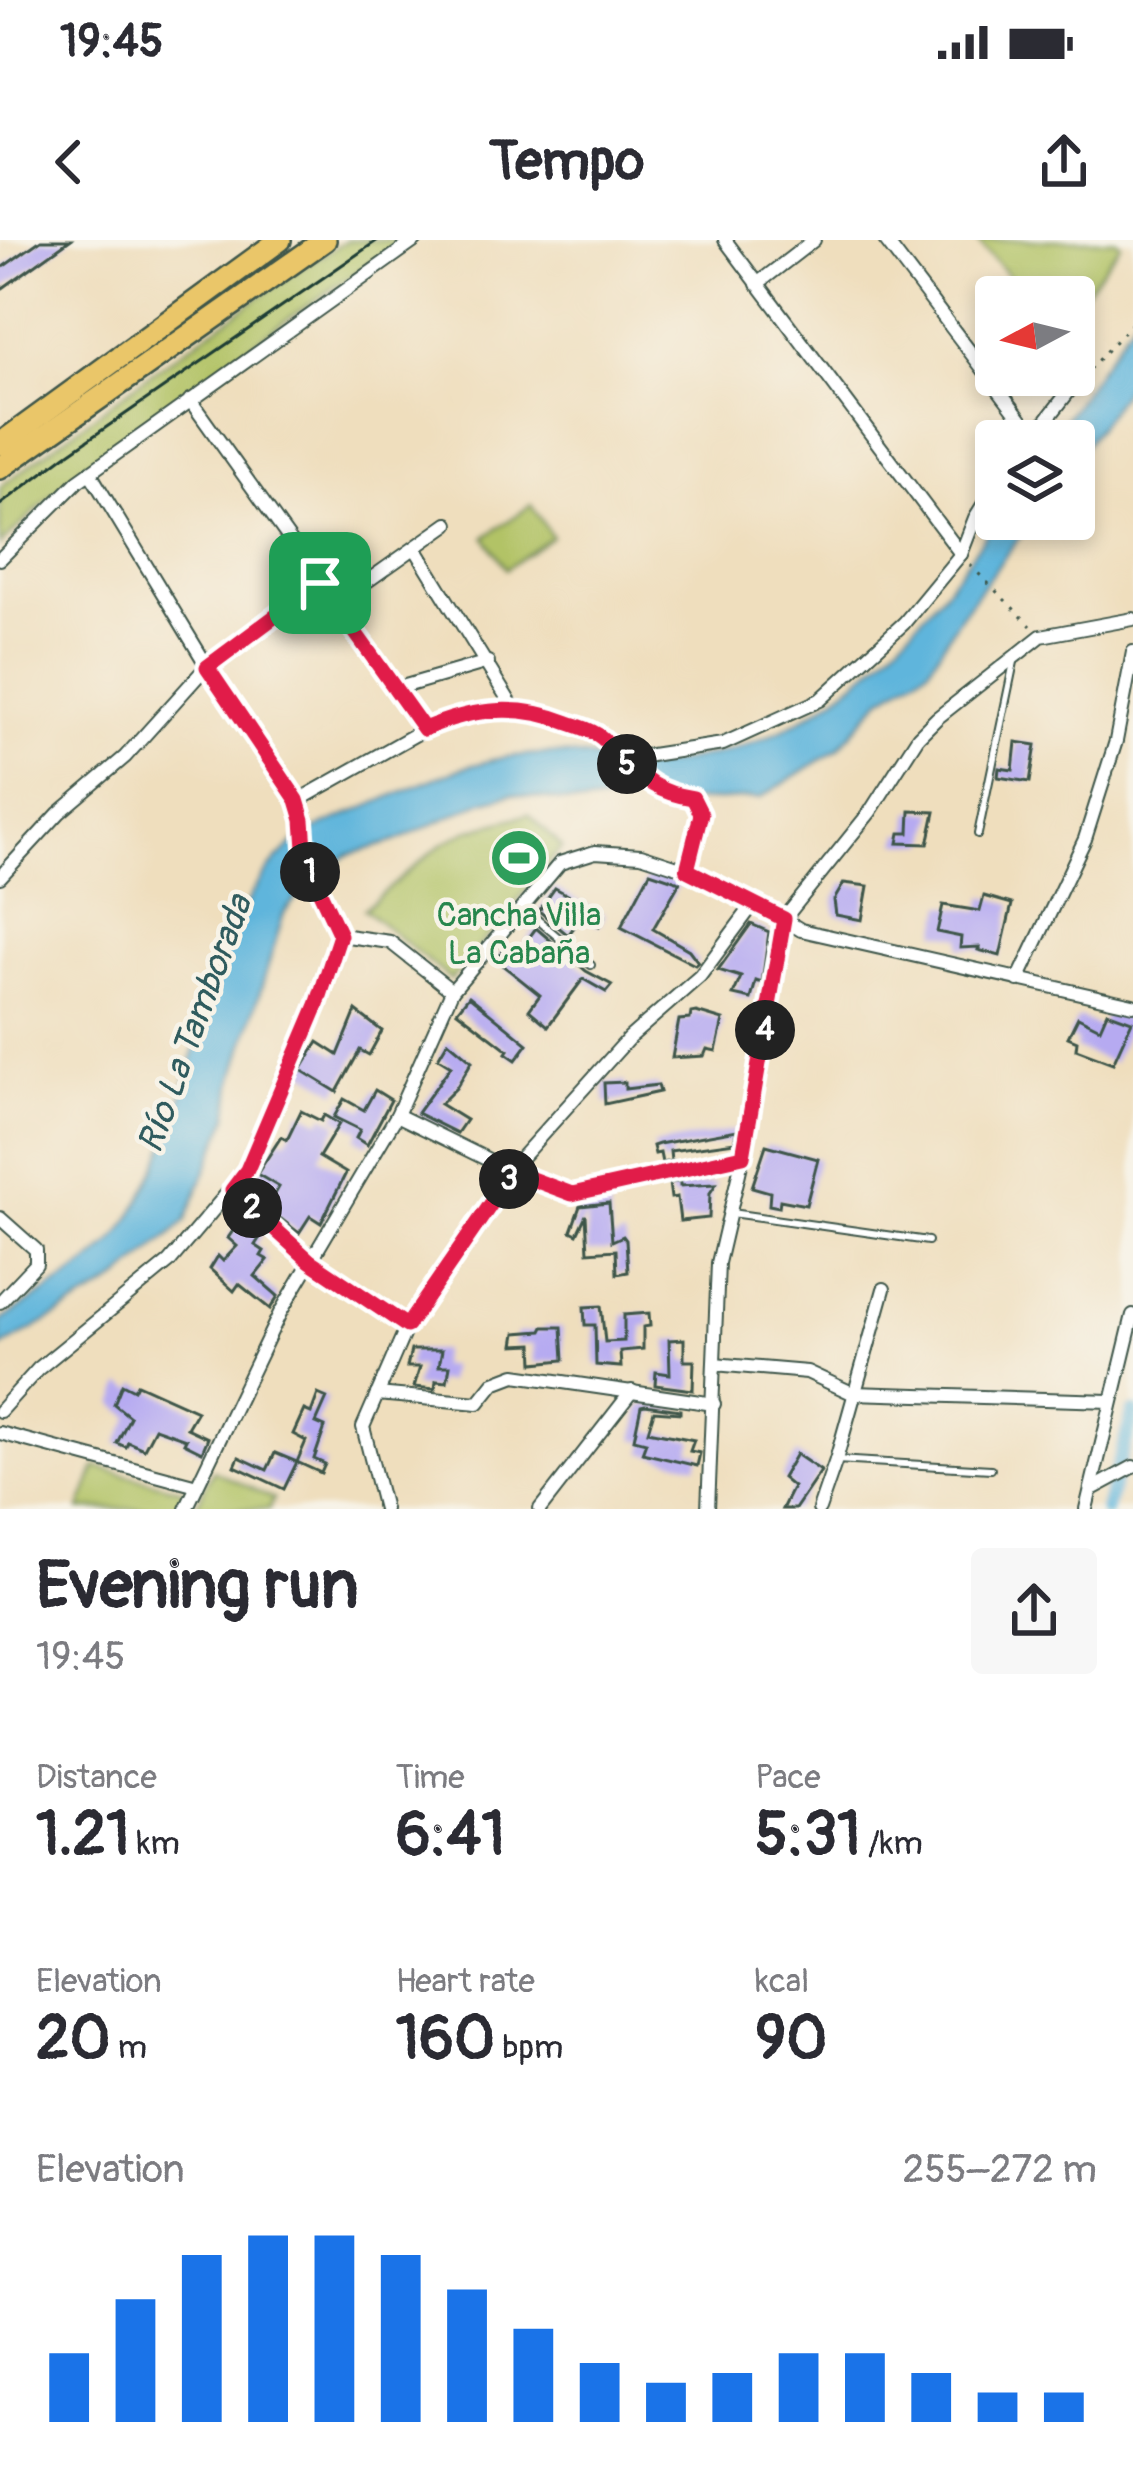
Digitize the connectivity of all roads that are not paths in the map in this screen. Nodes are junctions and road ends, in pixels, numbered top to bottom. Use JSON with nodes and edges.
{"nodes":[{"id":1,"x":280,"y":240,"type":"edge"},
{"id":2,"x":325,"y":240,"type":"edge"},
{"id":3,"x":416,"y":240,"type":"edge"},
{"id":4,"x":725,"y":240,"type":"edge"},
{"id":5,"x":814,"y":240,"type":"edge"},
{"id":6,"x":885,"y":240,"type":"edge"},
{"id":7,"x":757,"y":284,"type":"junction"},
{"id":8,"x":1065,"y":396,"type":"edge"},
{"id":9,"x":190,"y":400,"type":"junction"},
{"id":10,"x":1019,"y":420,"type":"edge"},
{"id":11,"x":1046,"y":420,"type":"edge"},
{"id":12,"x":0,"y":444,"type":"edge"},
{"id":13,"x":0,"y":468,"type":"edge"},
{"id":14,"x":90,"y":473,"type":"junction"},
{"id":15,"x":975,"y":518,"type":"edge"},
{"id":16,"x":448,"y":524,"type":"dead end"},
{"id":17,"x":415,"y":548,"type":"junction"},
{"id":18,"x":961,"y":554,"type":"junction"},
{"id":19,"x":0,"y":559,"type":"edge"},
{"id":20,"x":320,"y":583,"type":"junction"},
{"id":21,"x":335,"y":604,"type":"junction"},
{"id":22,"x":1133,"y":619,"type":"edge"},
{"id":23,"x":1133,"y":652,"type":"edge"},
{"id":24,"x":1016,"y":653,"type":"junction"},
{"id":25,"x":488,"y":662,"type":"junction"},
{"id":26,"x":207,"y":667,"type":"junction"},
{"id":27,"x":395,"y":688,"type":"junction"},
{"id":28,"x":514,"y":709,"type":"junction"},
{"id":29,"x":424,"y":729,"type":"junction"},
{"id":30,"x":701,"y":814,"type":"road end"},
{"id":31,"x":979,"y":834,"type":"dead end"},
{"id":32,"x":687,"y":870,"type":"junction"},
{"id":33,"x":0,"y":877,"type":"edge"},
{"id":34,"x":755,"y":902,"type":"junction"},
{"id":35,"x":522,"y":907,"type":"junction"},
{"id":36,"x":784,"y":919,"type":"junction"},
{"id":37,"x":591,"y":965,"type":"dead end"},
{"id":38,"x":1018,"y":980,"type":"junction"},
{"id":39,"x":452,"y":991,"type":"junction"},
{"id":40,"x":1133,"y":1005,"type":"edge"},
{"id":41,"x":397,"y":1115,"type":"junction"},
{"id":42,"x":743,"y":1156,"type":"junction"},
{"id":43,"x":512,"y":1171,"type":"junction"},
{"id":44,"x":232,"y":1190,"type":"junction"},
{"id":45,"x":728,"y":1213,"type":"junction"},
{"id":46,"x":0,"y":1218,"type":"edge"},
{"id":47,"x":928,"y":1241,"type":"dead end"},
{"id":48,"x":310,"y":1261,"type":"junction"},
{"id":49,"x":884,"y":1289,"type":"dead end"},
{"id":50,"x":0,"y":1302,"type":"edge"},
{"id":51,"x":1133,"y":1315,"type":"edge"},
{"id":52,"x":407,"y":1326,"type":"junction"},
{"id":53,"x":714,"y":1364,"type":"junction"},
{"id":54,"x":632,"y":1391,"type":"junction"},
{"id":55,"x":852,"y":1393,"type":"junction"},
{"id":56,"x":377,"y":1394,"type":"junction"},
{"id":57,"x":1111,"y":1401,"type":"junction"},
{"id":58,"x":714,"y":1404,"type":"junction"},
{"id":59,"x":0,"y":1411,"type":"edge"},
{"id":60,"x":0,"y":1432,"type":"edge"},
{"id":61,"x":836,"y":1460,"type":"junction"},
{"id":62,"x":1133,"y":1466,"type":"edge"},
{"id":63,"x":992,"y":1469,"type":"dead end"},
{"id":64,"x":197,"y":1486,"type":"junction"},
{"id":65,"x":1094,"y":1487,"type":"junction"},
{"id":66,"x":187,"y":1509,"type":"edge"},
{"id":67,"x":384,"y":1509,"type":"edge"},
{"id":68,"x":541,"y":1509,"type":"edge"},
{"id":69,"x":708,"y":1509,"type":"edge"},
{"id":70,"x":819,"y":1509,"type":"edge"},
{"id":71,"x":1086,"y":1509,"type":"edge"}],
"edges":[{"from":1,"to":12,"type":"highway"},
{"from":2,"to":13,"type":"highway"},
{"from":3,"to":9,"type":"street"},
{"from":4,"to":7,"type":"street"},
{"from":5,"to":7,"type":"street"},
{"from":6,"to":10,"type":"street"},
{"from":7,"to":18,"type":"street"},
{"from":8,"to":11,"type":"street"},
{"from":9,"to":14,"type":"street"},
{"from":9,"to":20,"type":"street"},
{"from":14,"to":19,"type":"street"},
{"from":14,"to":26,"type":"street"},
{"from":15,"to":18,"type":"street"},
{"from":16,"to":17,"type":"street"},
{"from":17,"to":21,"type":"street"},
{"from":17,"to":25,"type":"street"},
{"from":18,"to":28,"type":"street"},
{"from":20,"to":21,"type":"street"},
{"from":20,"to":26,"type":"street"},
{"from":21,"to":27,"type":"street"},
{"from":22,"to":24,"type":"street"},
{"from":23,"to":38,"type":"street"},
{"from":24,"to":31,"type":"lane"},
{"from":24,"to":36,"type":"street"},
{"from":25,"to":27,"type":"street"},
{"from":25,"to":28,"type":"street"},
{"from":26,"to":29,"type":"street"},
{"from":26,"to":33,"type":"street"},
{"from":27,"to":29,"type":"street"},
{"from":28,"to":29,"type":"street"},
{"from":30,"to":32,"type":"street"},
{"from":32,"to":34,"type":"street"},
{"from":32,"to":35,"type":"street"},
{"from":34,"to":36,"type":"street"},
{"from":34,"to":43,"type":"street"},
{"from":35,"to":37,"type":"lane"},
{"from":35,"to":39,"type":"street"},
{"from":36,"to":38,"type":"street"},
{"from":36,"to":42,"type":"street"},
{"from":38,"to":40,"type":"street"},
{"from":39,"to":41,"type":"street"},
{"from":39,"to":44,"type":"street"},
{"from":41,"to":43,"type":"street"},
{"from":41,"to":48,"type":"street"},
{"from":42,"to":43,"type":"street"},
{"from":42,"to":45,"type":"street"},
{"from":43,"to":52,"type":"street"},
{"from":44,"to":48,"type":"street"},
{"from":44,"to":59,"type":"street"},
{"from":45,"to":47,"type":"lane"},
{"from":45,"to":53,"type":"street"},
{"from":46,"to":50,"type":"street"},
{"from":48,"to":52,"type":"street"},
{"from":48,"to":64,"type":"street"},
{"from":49,"to":55,"type":"street"},
{"from":51,"to":57,"type":"street"},
{"from":52,"to":56,"type":"street"},
{"from":53,"to":55,"type":"street"},
{"from":53,"to":58,"type":"street"},
{"from":54,"to":56,"type":"street"},
{"from":54,"to":58,"type":"street"},
{"from":54,"to":68,"type":"street"},
{"from":55,"to":57,"type":"street"},
{"from":55,"to":61,"type":"street"},
{"from":56,"to":67,"type":"street"},
{"from":57,"to":65,"type":"street"},
{"from":58,"to":69,"type":"street"},
{"from":60,"to":64,"type":"street"},
{"from":61,"to":63,"type":"lane"},
{"from":61,"to":70,"type":"street"},
{"from":62,"to":65,"type":"street"},
{"from":64,"to":66,"type":"street"},
{"from":65,"to":71,"type":"street"}]}
